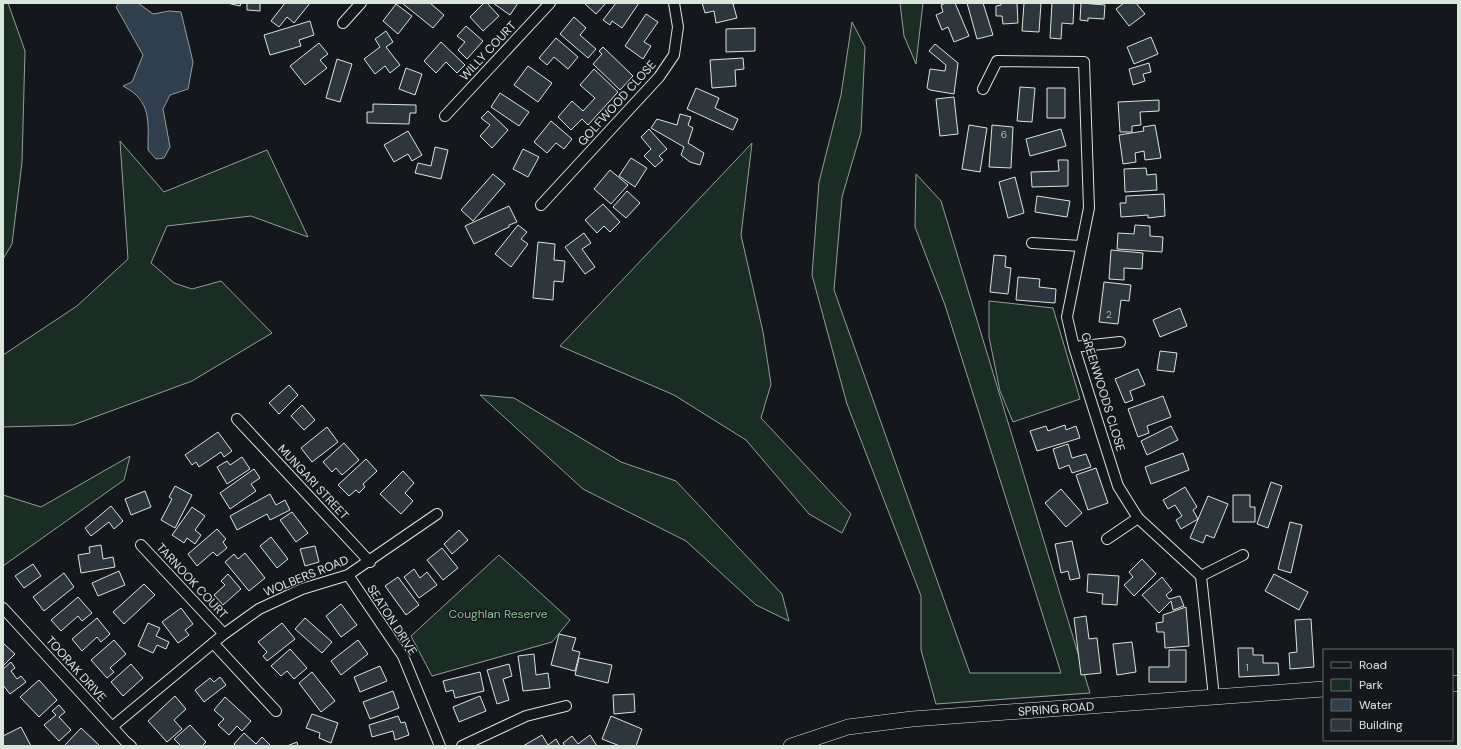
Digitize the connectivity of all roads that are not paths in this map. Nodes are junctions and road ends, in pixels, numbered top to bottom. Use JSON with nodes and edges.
{"nodes":[{"id":1,"x":361,"y":3,"type":"edge"},
{"id":2,"x":550,"y":3,"type":"edge"},
{"id":3,"x":674,"y":3,"type":"edge"},
{"id":4,"x":343,"y":22,"type":"dead end"},
{"id":5,"x":984,"y":89,"type":"dead end"},
{"id":6,"x":445,"y":116,"type":"dead end"},
{"id":7,"x":541,"y":205,"type":"dead end"},
{"id":8,"x":1032,"y":243,"type":"dead end"},
{"id":9,"x":1081,"y":246,"type":"junction"},
{"id":10,"x":1120,"y":342,"type":"dead end"},
{"id":11,"x":1074,"y":346,"type":"junction"},
{"id":12,"x":237,"y":419,"type":"dead end"},
{"id":13,"x":437,"y":514,"type":"dead end"},
{"id":14,"x":1138,"y":518,"type":"junction"},
{"id":15,"x":1107,"y":539,"type":"dead end"},
{"id":16,"x":141,"y":545,"type":"dead end"},
{"id":17,"x":1243,"y":555,"type":"dead end"},
{"id":18,"x":370,"y":562,"type":"junction"},
{"id":19,"x":348,"y":575,"type":"junction"},
{"id":20,"x":1201,"y":576,"type":"junction"},
{"id":21,"x":3,"y":608,"type":"edge"},
{"id":22,"x":224,"y":634,"type":"junction"},
{"id":23,"x":213,"y":643,"type":"junction"},
{"id":24,"x":1323,"y":689,"type":"edge"},
{"id":25,"x":1214,"y":697,"type":"junction"},
{"id":26,"x":566,"y":706,"type":"dead end"},
{"id":27,"x":276,"y":711,"type":"dead end"},
{"id":28,"x":112,"y":727,"type":"junction"},
{"id":29,"x":131,"y":746,"type":"edge"},
{"id":30,"x":440,"y":746,"type":"edge"},
{"id":31,"x":462,"y":746,"type":"edge"},
{"id":32,"x":791,"y":746,"type":"edge"}],
"edges":[{"from":1,"to":4,"type":"street"},
{"from":2,"to":6,"type":"street","name":"WILLY COURT"},
{"from":3,"to":7,"type":"street","name":"GOLFWOOD CLOSE"},
{"from":5,"to":9,"type":"street","name":"GREENWOODS CLOSE"},
{"from":8,"to":9,"type":"street"},
{"from":9,"to":11,"type":"street","name":"GREENWOODS CLOSE"},
{"from":10,"to":11,"type":"street"},
{"from":11,"to":14,"type":"street","name":"GREENWOODS CLOSE"},
{"from":12,"to":18,"type":"street","name":"MUNGARI STREET"},
{"from":13,"to":18,"type":"street","name":"WOLBERS ROAD"},
{"from":14,"to":15,"type":"street"},
{"from":14,"to":20,"type":"street","name":"GREENWOODS CLOSE"},
{"from":16,"to":22,"type":"street","name":"TARNOOK COURT"},
{"from":17,"to":20,"type":"street"},
{"from":18,"to":19,"type":"street","name":"WOLBERS ROAD"},
{"from":19,"to":22,"type":"street","name":"WOLBERS ROAD"},
{"from":19,"to":30,"type":"street","name":"SEATON DRIVE"},
{"from":20,"to":25,"type":"street"},
{"from":21,"to":28,"type":"street","name":"TOORAK DRIVE"},
{"from":22,"to":23,"type":"street","name":"WOLBERS ROAD"},
{"from":23,"to":27,"type":"street"},
{"from":23,"to":28,"type":"street","name":"WOLBERS ROAD"},
{"from":24,"to":25,"type":"main road","name":"SPRING ROAD"},
{"from":25,"to":32,"type":"main road","name":"SPRING ROAD"},
{"from":26,"to":31,"type":"street"},
{"from":28,"to":29,"type":"street","name":"TOORAK DRIVE"}]}
